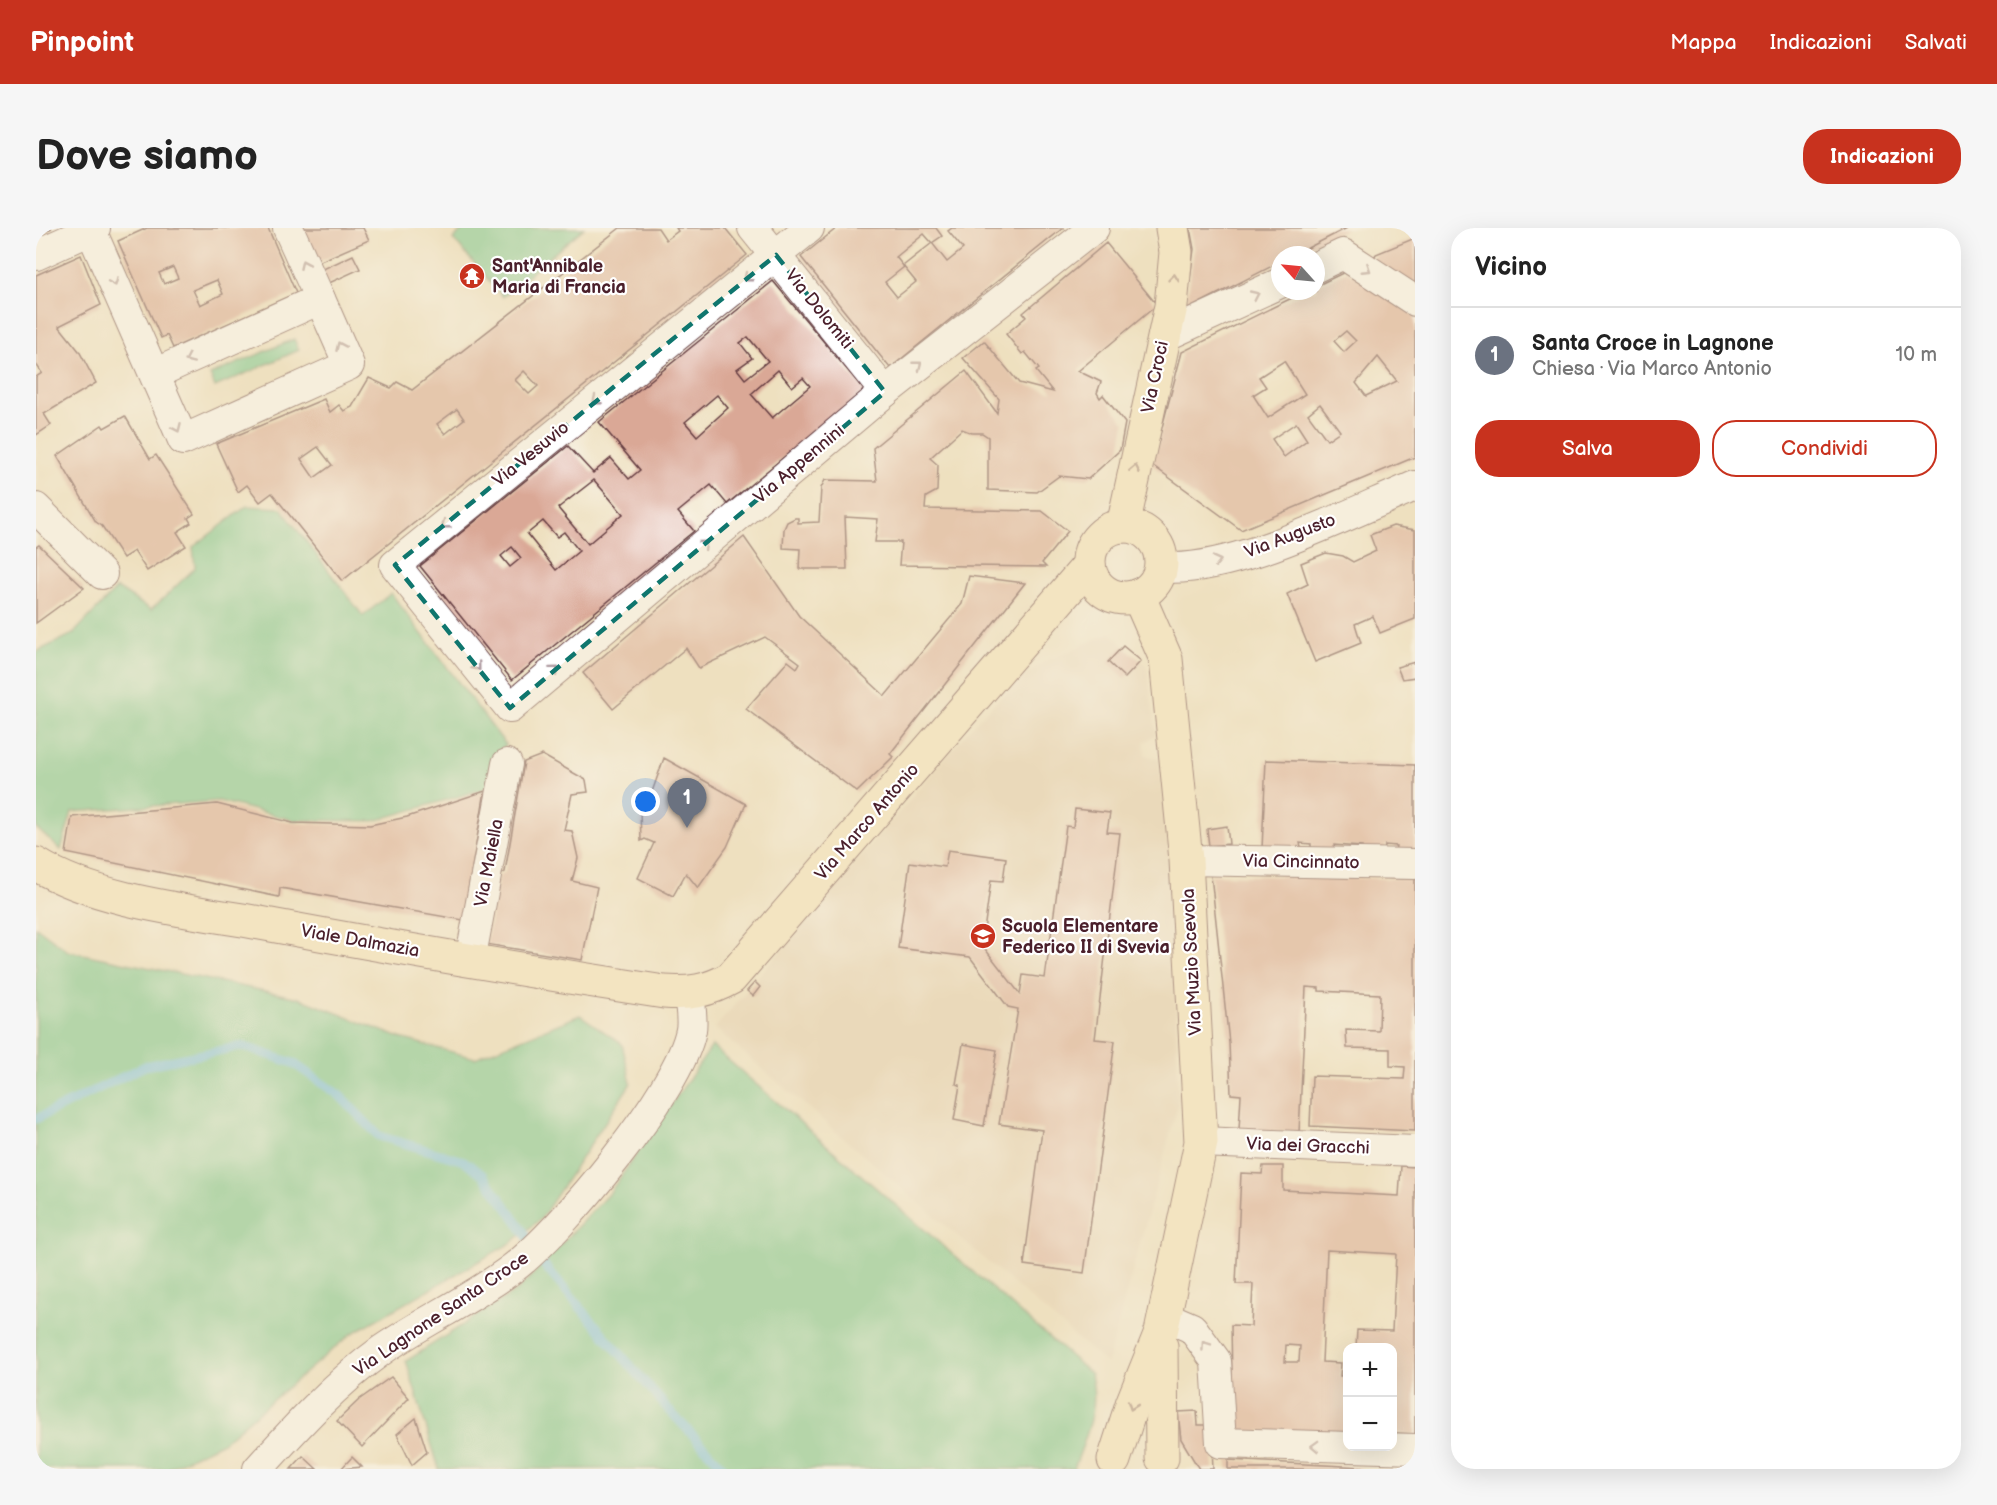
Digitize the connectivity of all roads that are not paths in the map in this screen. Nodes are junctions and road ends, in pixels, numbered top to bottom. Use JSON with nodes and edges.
{"nodes":[{"id":1,"x":288,"y":228,"type":"edge"},
{"id":2,"x":753,"y":228,"type":"edge"},
{"id":3,"x":809,"y":228,"type":"edge"},
{"id":4,"x":1172,"y":228,"type":"edge"},
{"id":5,"x":92,"y":229,"type":"edge"},
{"id":6,"x":1090,"y":229,"type":"edge"},
{"id":7,"x":36,"y":255,"type":"edge"},
{"id":8,"x":776,"y":255,"type":"junction"},
{"id":9,"x":1325,"y":263,"type":"edge"},
{"id":10,"x":1271,"y":287,"type":"edge"},
{"id":11,"x":320,"y":299,"type":"junction"},
{"id":12,"x":1415,"y":301,"type":"edge"},
{"id":13,"x":1163,"y":337,"type":"junction"},
{"id":14,"x":154,"y":374,"type":"junction"},
{"id":15,"x":885,"y":392,"type":"junction"},
{"id":16,"x":1415,"y":486,"type":"edge"},
{"id":17,"x":36,"y":508,"type":"edge"},
{"id":18,"x":1123,"y":526,"type":"junction"},
{"id":19,"x":1089,"y":565,"type":"junction"},
{"id":20,"x":1160,"y":567,"type":"junction"},
{"id":21,"x":102,"y":574,"type":"dead end"},
{"id":22,"x":1123,"y":595,"type":"junction"},
{"id":23,"x":1032,"y":632,"type":"junction"},
{"id":24,"x":510,"y":708,"type":"joint"},
{"id":25,"x":507,"y":764,"type":"dead end"},
{"id":26,"x":1186,"y":860,"type":"junction"},
{"id":27,"x":36,"y":864,"type":"edge"},
{"id":28,"x":1415,"y":864,"type":"edge"},
{"id":29,"x":470,"y":962,"type":"junction"},
{"id":30,"x":689,"y":994,"type":"junction"},
{"id":31,"x":1201,"y":1142,"type":"junction"},
{"id":32,"x":1415,"y":1151,"type":"edge"},
{"id":33,"x":1162,"y":1324,"type":"junction"},
{"id":34,"x":1415,"y":1449,"type":"edge"},
{"id":35,"x":1168,"y":1464,"type":"edge"},
{"id":36,"x":1109,"y":1465,"type":"edge"},
{"id":37,"x":258,"y":1469,"type":"edge"}],
"edges":[{"from":11,"to":1,"type":"street","one_way":true},
{"from":2,"to":8,"type":"street","name":"Via Dolomiti"},
{"from":3,"to":8,"type":"street","name":"Via Vesuvio"},
{"from":13,"to":4,"type":"main road","name":"Via Croci","one_way":true},
{"from":5,"to":7,"type":"street"},
{"from":5,"to":14,"type":"street","one_way":true},
{"from":15,"to":6,"type":"street","name":"Via Appennini","one_way":true},
{"from":8,"to":15,"type":"street","name":"Via Dolomiti"},
{"from":8,"to":24,"type":"street","name":"Via Vesuvio","one_way":true},
{"from":9,"to":12,"type":"street","one_way":true},
{"from":13,"to":10,"type":"street","one_way":true},
{"from":11,"to":14,"type":"street","one_way":true},
{"from":14,"to":11,"type":"street","one_way":true},
{"from":18,"to":13,"type":"main road","name":"Via Croci","one_way":true},
{"from":24,"to":15,"type":"street","name":"Via Appennini","one_way":true},
{"from":20,"to":16,"type":"street","name":"Via Augusto","one_way":true},
{"from":17,"to":21,"type":"street"},
{"from":18,"to":19,"type":"main road"},
{"from":18,"to":20,"type":"main road"},
{"from":19,"to":22,"type":"main road"},
{"from":19,"to":23,"type":"main road","name":"Via Marco Antonio"},
{"from":20,"to":22,"type":"main road"},
{"from":22,"to":23,"type":"main road","name":"Via Marco Antonio"},
{"from":22,"to":26,"type":"main road","name":"Via Muzio Scevola"},
{"from":23,"to":30,"type":"main road","name":"Via Marco Antonio"},
{"from":25,"to":29,"type":"street","name":"Via Maiella"},
{"from":26,"to":28,"type":"street","name":"Via Cincinnato"},
{"from":26,"to":31,"type":"main road","name":"Via Muzio Scevola"},
{"from":27,"to":29,"type":"main road","name":"Viale Dalmazia"},
{"from":29,"to":30,"type":"main road","name":"Viale Dalmazia"},
{"from":30,"to":37,"type":"street","name":"Via Lagnone Santa Croce"},
{"from":31,"to":32,"type":"street","name":"Via dei Gracchi"},
{"from":31,"to":33,"type":"main road","name":"Via Muzio Scevola"},
{"from":34,"to":33,"type":"street","one_way":true},
{"from":33,"to":35,"type":"main road","name":"Via Muzio Scevola"},
{"from":33,"to":36,"type":"main road","name":"Via Muzio Scevola","one_way":true},
{"from":35,"to":36,"type":"main road"}]}
